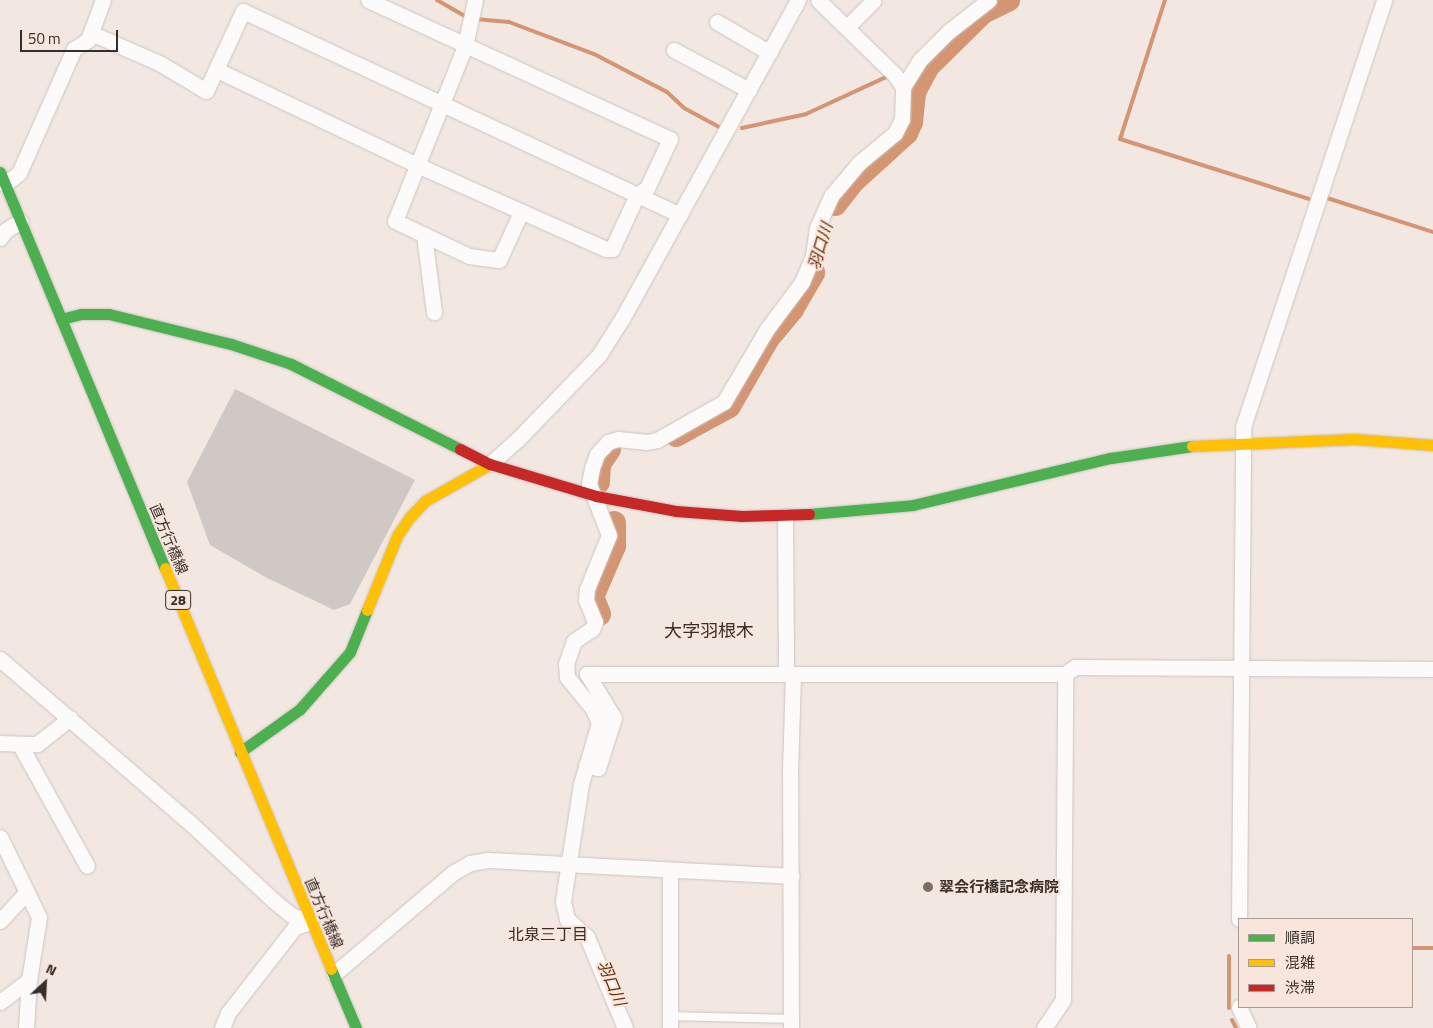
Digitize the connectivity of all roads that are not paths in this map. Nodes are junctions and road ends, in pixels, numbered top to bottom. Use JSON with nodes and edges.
{"nodes":[{"id":1,"x":103,"y":0,"type":"edge"},
{"id":2,"x":368,"y":0,"type":"edge"},
{"id":3,"x":475,"y":0,"type":"edge"},
{"id":4,"x":798,"y":0,"type":"edge"},
{"id":5,"x":818,"y":0,"type":"edge"},
{"id":6,"x":989,"y":0,"type":"edge"},
{"id":7,"x":1384,"y":0,"type":"edge"},
{"id":8,"x":873,"y":1,"type":"edge"},
{"id":9,"x":717,"y":22,"type":"dead end"},
{"id":10,"x":847,"y":27,"type":"junction"},
{"id":11,"x":91,"y":33,"type":"junction"},
{"id":12,"x":465,"y":46,"type":"junction"},
{"id":13,"x":674,"y":50,"type":"dead end"},
{"id":14,"x":770,"y":53,"type":"junction"},
{"id":15,"x":217,"y":70,"type":"junction"},
{"id":16,"x":903,"y":87,"type":"junction"},
{"id":17,"x":749,"y":90,"type":"junction"},
{"id":18,"x":442,"y":105,"type":"junction"},
{"id":19,"x":417,"y":165,"type":"junction"},
{"id":20,"x":2,"y":178,"type":"edge"},
{"id":21,"x":637,"y":195,"type":"junction"},
{"id":22,"x":521,"y":212,"type":"junction"},
{"id":23,"x":680,"y":215,"type":"junction"},
{"id":24,"x":21,"y":221,"type":"junction"},
{"id":25,"x":424,"y":235,"type":"junction"},
{"id":26,"x":0,"y":238,"type":"edge"},
{"id":27,"x":434,"y":312,"type":"dead end"},
{"id":28,"x":61,"y":319,"type":"junction"},
{"id":29,"x":1241,"y":442,"type":"junction"},
{"id":30,"x":1433,"y":445,"type":"edge"},
{"id":31,"x":490,"y":464,"type":"junction"},
{"id":32,"x":596,"y":496,"type":"junction"},
{"id":33,"x":785,"y":516,"type":"junction"},
{"id":34,"x":0,"y":659,"type":"edge"},
{"id":35,"x":1240,"y":667,"type":"junction"},
{"id":36,"x":1433,"y":669,"type":"edge"},
{"id":37,"x":1065,"y":674,"type":"junction"},
{"id":38,"x":789,"y":675,"type":"junction"},
{"id":39,"x":70,"y":718,"type":"junction"},
{"id":40,"x":0,"y":743,"type":"edge"},
{"id":41,"x":20,"y":745,"type":"junction"},
{"id":42,"x":240,"y":752,"type":"junction"},
{"id":43,"x":586,"y":765,"type":"junction"},
{"id":44,"x":0,"y":837,"type":"edge"},
{"id":45,"x":568,"y":864,"type":"junction"},
{"id":46,"x":88,"y":866,"type":"dead end"},
{"id":47,"x":670,"y":870,"type":"junction"},
{"id":48,"x":792,"y":876,"type":"junction"},
{"id":49,"x":26,"y":893,"type":"junction"},
{"id":50,"x":1239,"y":918,"type":"edge"},
{"id":51,"x":0,"y":921,"type":"edge"},
{"id":52,"x":310,"y":922,"type":"junction"},
{"id":53,"x":334,"y":974,"type":"junction"},
{"id":54,"x":29,"y":980,"type":"junction"},
{"id":55,"x":0,"y":1002,"type":"edge"},
{"id":56,"x":1239,"y":1008,"type":"edge"},
{"id":57,"x":670,"y":1022,"type":"edge"},
{"id":58,"x":791,"y":1024,"type":"edge"},
{"id":59,"x":26,"y":1028,"type":"edge"},
{"id":60,"x":222,"y":1028,"type":"edge"},
{"id":61,"x":356,"y":1028,"type":"edge"},
{"id":62,"x":625,"y":1028,"type":"edge"},
{"id":63,"x":1044,"y":1028,"type":"edge"},
{"id":64,"x":1249,"y":1028,"type":"edge"}],
"edges":[{"from":1,"to":11,"type":"street"},
{"from":2,"to":12,"type":"street"},
{"from":3,"to":12,"type":"street"},
{"from":4,"to":14,"type":"street"},
{"from":5,"to":10,"type":"street"},
{"from":6,"to":16,"type":"street"},
{"from":7,"to":29,"type":"street"},
{"from":8,"to":10,"type":"street"},
{"from":9,"to":14,"type":"street"},
{"from":10,"to":16,"type":"street"},
{"from":11,"to":15,"type":"street"},
{"from":11,"to":20,"type":"street"},
{"from":12,"to":18,"type":"street"},
{"from":12,"to":21,"type":"street"},
{"from":13,"to":17,"type":"street"},
{"from":14,"to":17,"type":"street"},
{"from":15,"to":18,"type":"street"},
{"from":15,"to":19,"type":"street"},
{"from":16,"to":32,"type":"street"},
{"from":17,"to":23,"type":"street"},
{"from":18,"to":19,"type":"street"},
{"from":18,"to":21,"type":"street"},
{"from":19,"to":22,"type":"street"},
{"from":19,"to":25,"type":"street"},
{"from":20,"to":24,"type":"street","name":"直方行橋線","number":"28"},
{"from":21,"to":22,"type":"street"},
{"from":21,"to":23,"type":"street"},
{"from":22,"to":25,"type":"street"},
{"from":23,"to":31,"type":"street"},
{"from":24,"to":26,"type":"street"},
{"from":24,"to":28,"type":"street","name":"直方行橋線","number":"28"},
{"from":25,"to":27,"type":"street"},
{"from":28,"to":31,"type":"street"},
{"from":28,"to":42,"type":"street","name":"直方行橋線","number":"28"},
{"from":29,"to":30,"type":"street"},
{"from":29,"to":33,"type":"street"},
{"from":29,"to":35,"type":"street"},
{"from":31,"to":32,"type":"street"},
{"from":31,"to":42,"type":"street"},
{"from":32,"to":33,"type":"street"},
{"from":32,"to":43,"type":"street"},
{"from":33,"to":38,"type":"street"},
{"from":34,"to":39,"type":"street"},
{"from":35,"to":36,"type":"street"},
{"from":35,"to":37,"type":"street"},
{"from":35,"to":50,"type":"street"},
{"from":37,"to":38,"type":"street"},
{"from":37,"to":63,"type":"street"},
{"from":38,"to":43,"type":"street"},
{"from":38,"to":48,"type":"street"},
{"from":39,"to":41,"type":"street"},
{"from":39,"to":52,"type":"street"},
{"from":40,"to":41,"type":"street"},
{"from":41,"to":46,"type":"street"},
{"from":42,"to":52,"type":"street","name":"直方行橋線","number":"28"},
{"from":43,"to":45,"type":"street"},
{"from":44,"to":49,"type":"street"},
{"from":45,"to":47,"type":"street"},
{"from":45,"to":53,"type":"street"},
{"from":45,"to":62,"type":"street"},
{"from":47,"to":48,"type":"street"},
{"from":47,"to":57,"type":"street"},
{"from":48,"to":58,"type":"street"},
{"from":49,"to":51,"type":"street"},
{"from":49,"to":54,"type":"street"},
{"from":52,"to":53,"type":"street","name":"直方行橋線","number":"28"},
{"from":52,"to":60,"type":"street"},
{"from":53,"to":61,"type":"street","name":"直方行橋線","number":"28"},
{"from":54,"to":55,"type":"street"},
{"from":54,"to":59,"type":"street"},
{"from":56,"to":64,"type":"street"},
{"from":57,"to":58,"type":"lane"}]}
